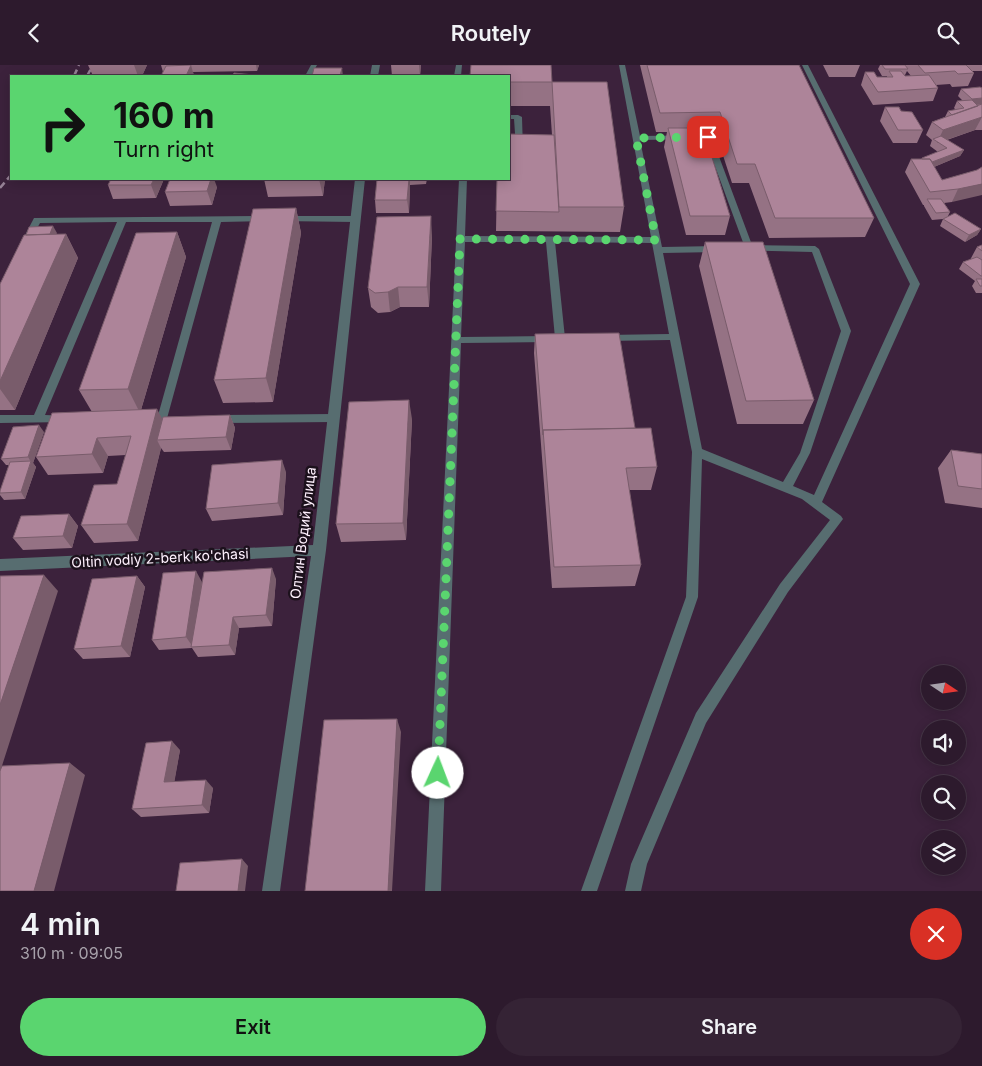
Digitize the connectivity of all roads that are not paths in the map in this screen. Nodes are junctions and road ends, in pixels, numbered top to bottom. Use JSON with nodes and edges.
{"nodes":[{"id":1,"x":622,"y":65,"type":"edge"},
{"id":2,"x":805,"y":65,"type":"edge"},
{"id":3,"x":510,"y":117,"type":"edge"},
{"id":4,"x":636,"y":138,"type":"junction"},
{"id":5,"x":520,"y":147,"type":"edge"},
{"id":6,"x":360,"y":180,"type":"edge"},
{"id":7,"x":463,"y":180,"type":"edge"},
{"id":8,"x":123,"y":219,"type":"junction"},
{"id":9,"x":217,"y":219,"type":"junction"},
{"id":10,"x":354,"y":219,"type":"junction"},
{"id":11,"x":460,"y":239,"type":"junction"},
{"id":12,"x":550,"y":240,"type":"junction"},
{"id":13,"x":657,"y":245,"type":"junction"},
{"id":14,"x":749,"y":248,"type":"junction"},
{"id":15,"x":20,"y":252,"type":"edge"},
{"id":16,"x":675,"y":337,"type":"junction"},
{"id":17,"x":598,"y":338,"type":"edge"},
{"id":18,"x":456,"y":340,"type":"junction"},
{"id":19,"x":333,"y":418,"type":"junction"},
{"id":20,"x":0,"y":419,"type":"edge"},
{"id":21,"x":38,"y":419,"type":"junction"},
{"id":22,"x":76,"y":419,"type":"edge"},
{"id":23,"x":162,"y":419,"type":"edge"},
{"id":24,"x":209,"y":419,"type":"edge"},
{"id":25,"x":697,"y":452,"type":"junction"},
{"id":26,"x":786,"y":488,"type":"junction"},
{"id":27,"x":816,"y":503,"type":"junction"},
{"id":28,"x":319,"y":550,"type":"junction"},
{"id":29,"x":0,"y":565,"type":"edge"},
{"id":30,"x":271,"y":891,"type":"edge"},
{"id":31,"x":433,"y":891,"type":"edge"},
{"id":32,"x":589,"y":891,"type":"edge"},
{"id":33,"x":633,"y":891,"type":"edge"}],
"edges":[{"from":1,"to":4,"type":"lane"},
{"from":2,"to":27,"type":"lane"},
{"from":3,"to":5,"type":"lane"},
{"from":4,"to":13,"type":"lane"},
{"from":4,"to":14,"type":"lane"},
{"from":6,"to":10,"type":"street","name":"Олтин Водий улица"},
{"from":7,"to":11,"type":"lane"},
{"from":8,"to":9,"type":"lane"},
{"from":8,"to":15,"type":"lane"},
{"from":8,"to":21,"type":"lane"},
{"from":9,"to":10,"type":"lane"},
{"from":9,"to":23,"type":"lane"},
{"from":10,"to":19,"type":"street","name":"Олтин Водий улица"},
{"from":11,"to":12,"type":"lane"},
{"from":11,"to":18,"type":"lane"},
{"from":12,"to":13,"type":"lane"},
{"from":12,"to":18,"type":"lane"},
{"from":13,"to":14,"type":"lane"},
{"from":13,"to":16,"type":"lane"},
{"from":14,"to":26,"type":"lane"},
{"from":16,"to":17,"type":"lane"},
{"from":16,"to":25,"type":"lane"},
{"from":18,"to":31,"type":"lane"},
{"from":19,"to":24,"type":"lane"},
{"from":19,"to":28,"type":"street","name":"Олтин Водий улица"},
{"from":20,"to":21,"type":"lane"},
{"from":21,"to":22,"type":"lane"},
{"from":25,"to":26,"type":"lane"},
{"from":25,"to":32,"type":"lane"},
{"from":26,"to":27,"type":"lane"},
{"from":27,"to":33,"type":"lane"},
{"from":28,"to":29,"type":"street","name":"Oltin vodiy 2-berk ko'chasi"},
{"from":28,"to":30,"type":"street","name":"Олтин Водий улица"}]}
